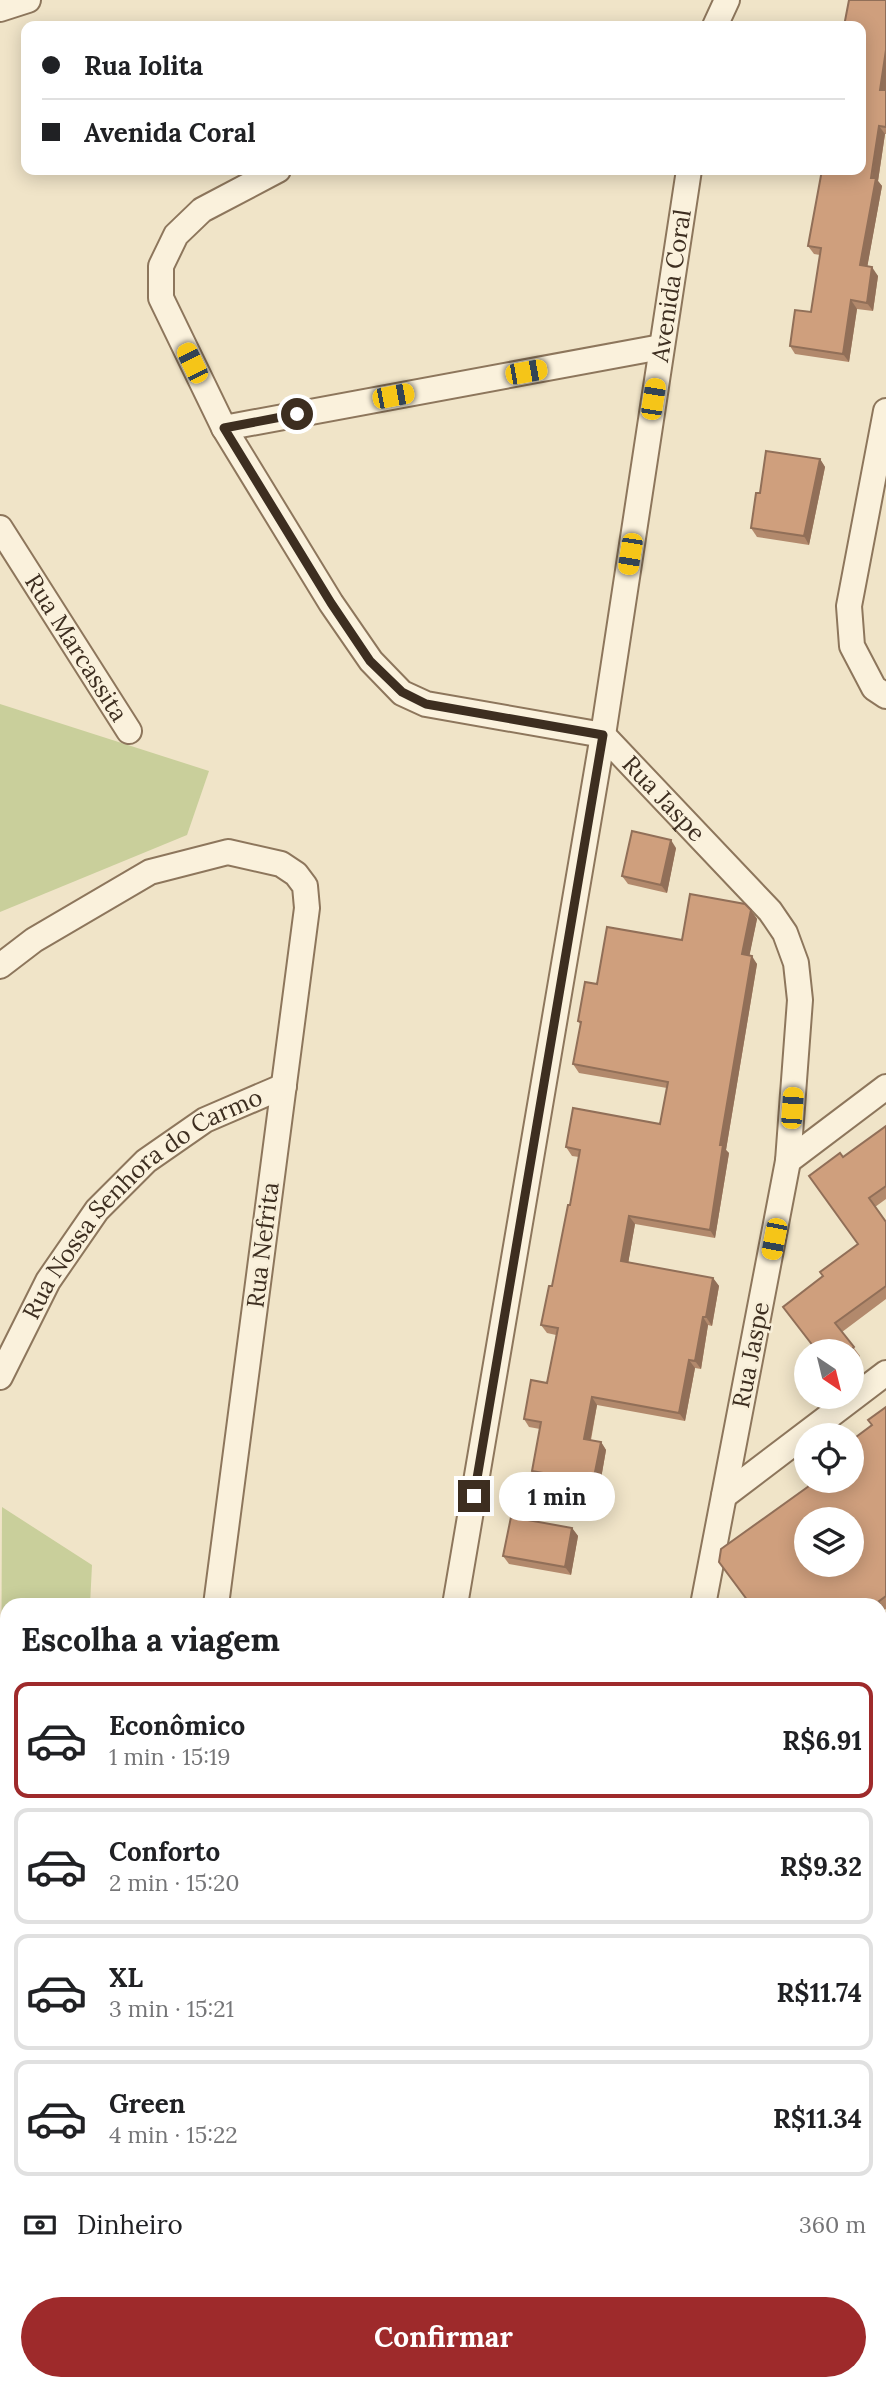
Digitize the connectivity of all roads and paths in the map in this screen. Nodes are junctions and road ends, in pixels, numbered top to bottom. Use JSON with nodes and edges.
{"nodes":[{"id":1,"x":29,"y":0,"type":"edge"},
{"id":2,"x":727,"y":0,"type":"edge"},
{"id":3,"x":0,"y":9,"type":"edge"},
{"id":4,"x":717,"y":21,"type":"edge"},
{"id":5,"x":268,"y":175,"type":"edge"},
{"id":6,"x":688,"y":175,"type":"edge"},
{"id":7,"x":661,"y":347,"type":"junction"},
{"id":8,"x":886,"y":411,"type":"edge"},
{"id":9,"x":224,"y":428,"type":"junction"},
{"id":10,"x":0,"y":528,"type":"edge"},
{"id":11,"x":886,"y":696,"type":"edge"},
{"id":12,"x":129,"y":731,"type":"dead end"},
{"id":13,"x":603,"y":735,"type":"junction"},
{"id":14,"x":0,"y":966,"type":"edge"},
{"id":15,"x":284,"y":1086,"type":"junction"},
{"id":16,"x":886,"y":1087,"type":"edge"},
{"id":17,"x":788,"y":1161,"type":"junction"},
{"id":18,"x":886,"y":1373,"type":"edge"},
{"id":19,"x":0,"y":1377,"type":"edge"},
{"id":20,"x":724,"y":1496,"type":"junction"},
{"id":21,"x":217,"y":1598,"type":"edge"},
{"id":22,"x":456,"y":1598,"type":"edge"},
{"id":23,"x":704,"y":1598,"type":"edge"}],
"edges":[{"from":1,"to":3,"type":"street"},
{"from":2,"to":4,"type":"street"},
{"from":5,"to":9,"type":"street","name":"Rua Jaspe"},
{"from":6,"to":7,"type":"street","name":"Avenida Coral"},
{"from":7,"to":9,"type":"street"},
{"from":7,"to":13,"type":"street","name":"Avenida Coral"},
{"from":8,"to":11,"type":"street"},
{"from":9,"to":13,"type":"street","name":"Rua Jaspe"},
{"from":10,"to":12,"type":"street","name":"Rua Marcassita"},
{"from":13,"to":17,"type":"street","name":"Rua Jaspe"},
{"from":13,"to":22,"type":"street","name":"Avenida Coral"},
{"from":14,"to":15,"type":"street","name":"Rua Nefrita"},
{"from":15,"to":19,"type":"street","name":"Rua Nossa Senhora do Carmo"},
{"from":15,"to":21,"type":"street","name":"Rua Nefrita"},
{"from":16,"to":17,"type":"street"},
{"from":17,"to":20,"type":"street","name":"Rua Jaspe"},
{"from":18,"to":20,"type":"street"},
{"from":20,"to":23,"type":"street","name":"Rua Jaspe"}]}
